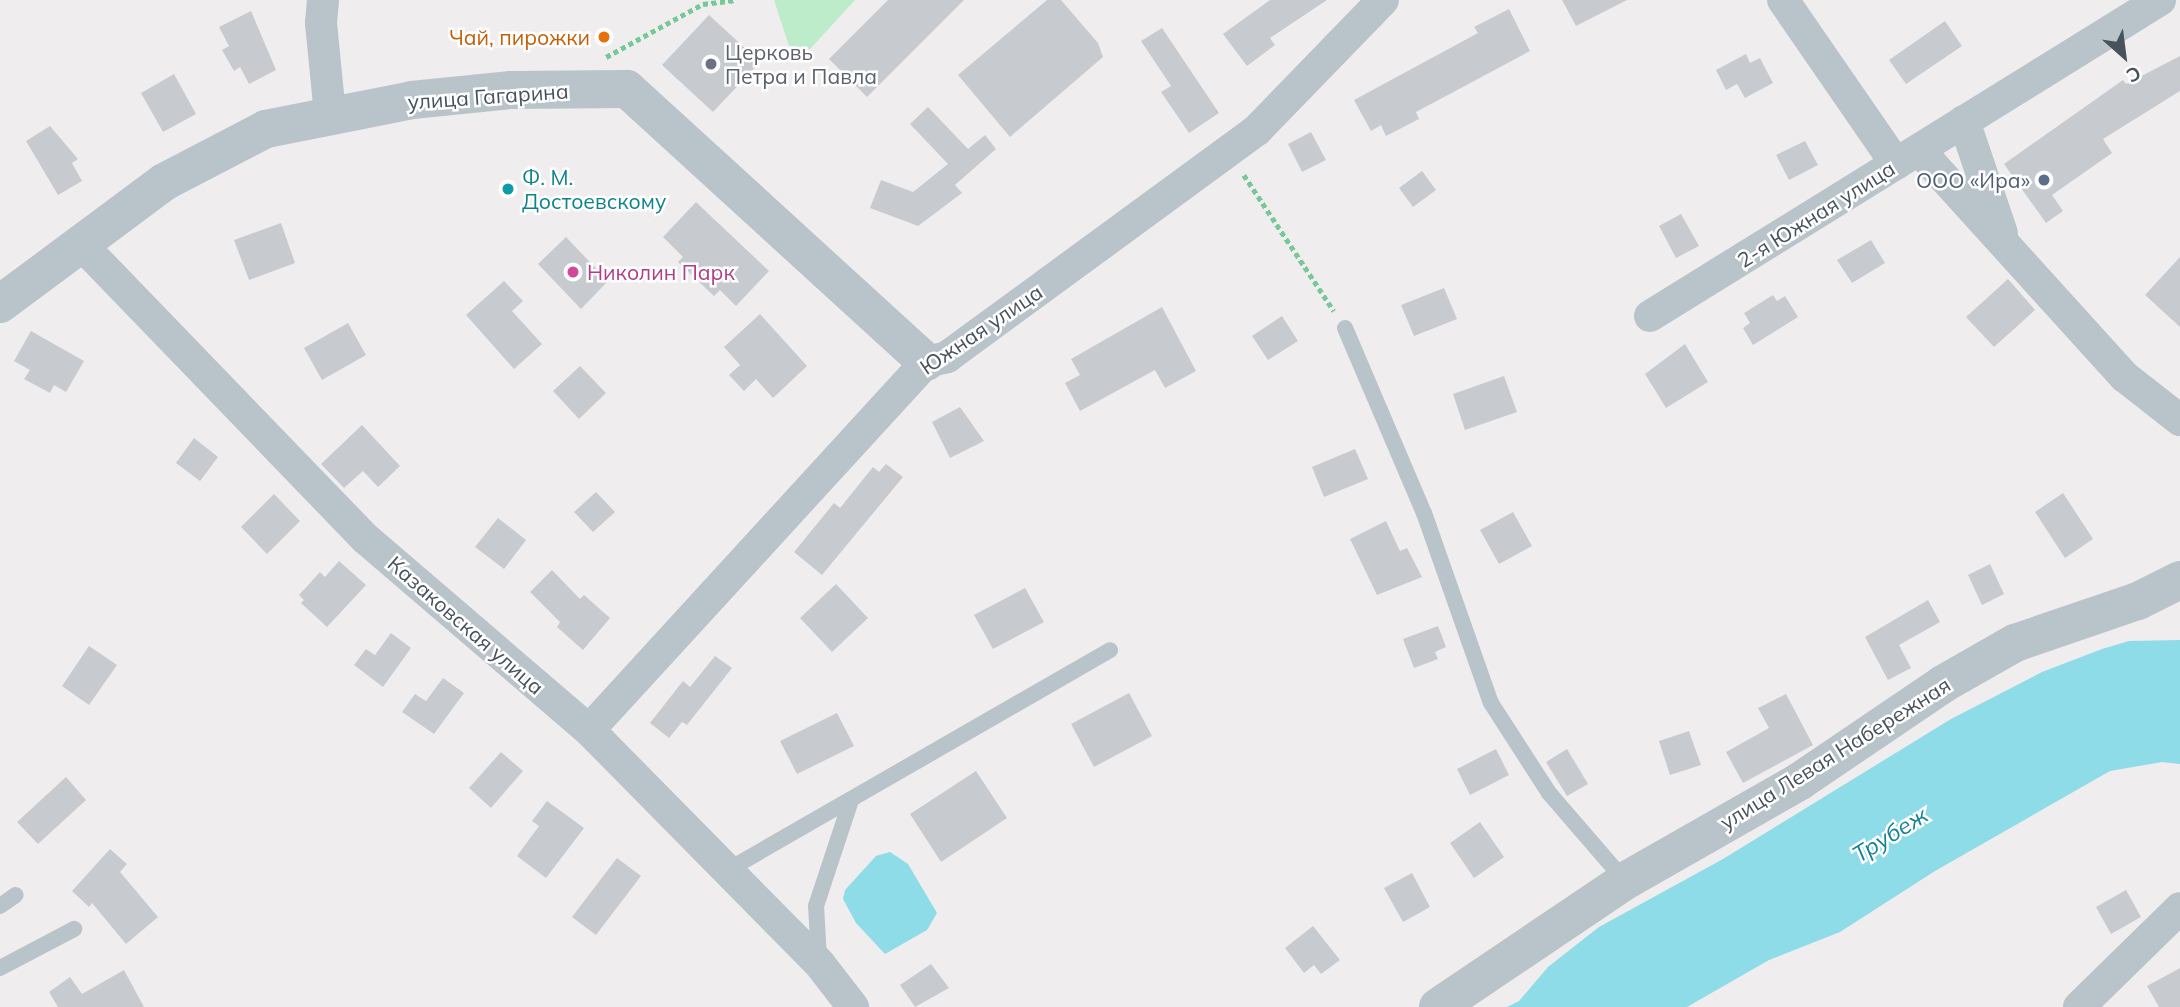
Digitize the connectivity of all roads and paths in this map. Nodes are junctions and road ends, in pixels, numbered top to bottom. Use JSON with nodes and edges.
{"nodes":[{"id":1,"x":324,"y":0,"type":"edge"},
{"id":2,"x":734,"y":0,"type":"edge"},
{"id":3,"x":1383,"y":0,"type":"edge"},
{"id":4,"x":1783,"y":0,"type":"edge"},
{"id":5,"x":2160,"y":0,"type":"edge"},
{"id":6,"x":585,"y":90,"type":"junction"},
{"id":7,"x":330,"y":115,"type":"junction"},
{"id":8,"x":1964,"y":121,"type":"junction"},
{"id":9,"x":1228,"y":151,"type":"junction"},
{"id":10,"x":1907,"y":158,"type":"junction"},
{"id":11,"x":79,"y":242,"type":"junction"},
{"id":12,"x":2006,"y":246,"type":"junction"},
{"id":13,"x":0,"y":304,"type":"edge"},
{"id":14,"x":1650,"y":316,"type":"dead end"},
{"id":15,"x":1345,"y":328,"type":"joint"},
{"id":16,"x":926,"y":362,"type":"junction"},
{"id":17,"x":2180,"y":420,"type":"edge"},
{"id":18,"x":2180,"y":580,"type":"edge"},
{"id":19,"x":1110,"y":650,"type":"dead end"},
{"id":20,"x":589,"y":730,"type":"junction"},
{"id":21,"x":850,"y":803,"type":"junction"},
{"id":22,"x":726,"y":871,"type":"junction"},
{"id":23,"x":1625,"y":881,"type":"junction"},
{"id":24,"x":16,"y":895,"type":"dead end"},
{"id":25,"x":0,"y":906,"type":"edge"},
{"id":26,"x":2180,"y":908,"type":"edge"},
{"id":27,"x":75,"y":929,"type":"dead end"},
{"id":28,"x":819,"y":962,"type":"junction"},
{"id":29,"x":0,"y":968,"type":"edge"},
{"id":30,"x":853,"y":1007,"type":"edge"},
{"id":31,"x":1438,"y":1007,"type":"edge"},
{"id":32,"x":2080,"y":1007,"type":"edge"}],
"edges":[{"from":1,"to":7,"type":"street"},
{"from":2,"to":6,"type":"path"},
{"from":3,"to":9,"type":"street","name":"Южная улица"},
{"from":4,"to":10,"type":"street"},
{"from":5,"to":8,"type":"street","name":"2-я Южная улица"},
{"from":6,"to":7,"type":"street","name":"улица Гагарина"},
{"from":6,"to":16,"type":"street","name":"улица Гагарина"},
{"from":7,"to":11,"type":"street","name":"улица Гагарина"},
{"from":8,"to":10,"type":"street","name":"2-я Южная улица"},
{"from":8,"to":12,"type":"street"},
{"from":9,"to":15,"type":"path"},
{"from":9,"to":16,"type":"street","name":"Южная улица"},
{"from":10,"to":12,"type":"street"},
{"from":10,"to":14,"type":"street","name":"2-я Южная улица"},
{"from":11,"to":13,"type":"street","name":"улица Гагарина"},
{"from":11,"to":20,"type":"street","name":"Казаковская улица"},
{"from":12,"to":17,"type":"street"},
{"from":15,"to":23,"type":"lane"},
{"from":16,"to":20,"type":"street","name":"Южная улица"},
{"from":18,"to":23,"type":"street","name":"улица Левая Набережная"},
{"from":19,"to":21,"type":"lane"},
{"from":20,"to":22,"type":"street","name":"Казаковская улица"},
{"from":21,"to":22,"type":"lane"},
{"from":21,"to":28,"type":"lane"},
{"from":22,"to":28,"type":"street","name":"Казаковская улица"},
{"from":23,"to":31,"type":"street","name":"улица Левая Набережная"},
{"from":24,"to":25,"type":"lane"},
{"from":26,"to":32,"type":"street"},
{"from":27,"to":29,"type":"lane"},
{"from":28,"to":30,"type":"street","name":"Казаковская улица"}]}
